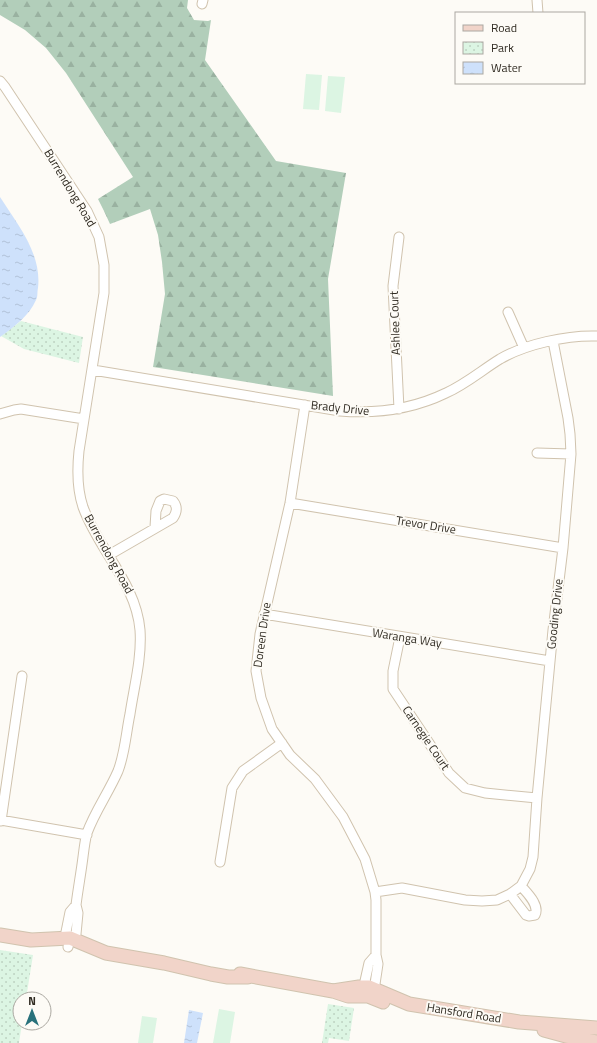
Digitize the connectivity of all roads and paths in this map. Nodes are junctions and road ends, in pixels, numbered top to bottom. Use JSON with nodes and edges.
{"nodes":[{"id":1,"x":537,"y":0,"type":"edge"},
{"id":2,"x":538,"y":12,"type":"edge"},
{"id":3,"x":0,"y":81,"type":"edge"},
{"id":4,"x":399,"y":237,"type":"dead end"},
{"id":5,"x":508,"y":312,"type":"dead end"},
{"id":6,"x":597,"y":336,"type":"edge"},
{"id":7,"x":553,"y":341,"type":"junction"},
{"id":8,"x":524,"y":348,"type":"junction"},
{"id":9,"x":93,"y":370,"type":"junction"},
{"id":10,"x":306,"y":405,"type":"junction"},
{"id":11,"x":399,"y":409,"type":"junction"},
{"id":12,"x":0,"y":414,"type":"edge"},
{"id":13,"x":84,"y":420,"type":"junction"},
{"id":14,"x":537,"y":453,"type":"dead end"},
{"id":15,"x":571,"y":454,"type":"junction"},
{"id":16,"x":290,"y":503,"type":"junction"},
{"id":17,"x":155,"y":527,"type":"dead end"},
{"id":18,"x":563,"y":548,"type":"junction"},
{"id":19,"x":109,"y":555,"type":"junction"},
{"id":20,"x":264,"y":614,"type":"junction"},
{"id":21,"x":400,"y":636,"type":"junction"},
{"id":22,"x":550,"y":661,"type":"junction"},
{"id":23,"x":22,"y":676,"type":"dead end"},
{"id":24,"x":282,"y":743,"type":"junction"},
{"id":25,"x":537,"y":798,"type":"junction"},
{"id":26,"x":0,"y":820,"type":"edge"},
{"id":27,"x":87,"y":835,"type":"junction"},
{"id":28,"x":220,"y":862,"type":"dead end"},
{"id":29,"x":521,"y":886,"type":"junction"},
{"id":30,"x":375,"y":892,"type":"junction"},
{"id":31,"x":510,"y":894,"type":"junction"},
{"id":32,"x":0,"y":935,"type":"edge"},
{"id":33,"x":69,"y":942,"type":"junction"},
{"id":34,"x":369,"y":992,"type":"junction"},
{"id":35,"x":519,"y":1022,"type":"junction"},
{"id":36,"x":597,"y":1028,"type":"edge"},
{"id":37,"x":597,"y":1042,"type":"edge"}],
"edges":[{"from":1,"to":2,"type":"street"},
{"from":3,"to":9,"type":"street","name":"Burrendong Road"},
{"from":4,"to":11,"type":"street","name":"Ashlee Court"},
{"from":5,"to":8,"type":"street"},
{"from":6,"to":7,"type":"street","name":"Brady Drive"},
{"from":7,"to":8,"type":"street","name":"Brady Drive"},
{"from":7,"to":15,"type":"street","name":"Gooding Drive"},
{"from":8,"to":11,"type":"street","name":"Brady Drive"},
{"from":9,"to":10,"type":"street","name":"Brady Drive"},
{"from":9,"to":13,"type":"street","name":"Burrendong Road"},
{"from":10,"to":11,"type":"street","name":"Brady Drive"},
{"from":10,"to":16,"type":"street","name":"Doreen Drive"},
{"from":12,"to":13,"type":"street"},
{"from":13,"to":19,"type":"street","name":"Burrendong Road"},
{"from":14,"to":15,"type":"street"},
{"from":15,"to":18,"type":"street","name":"Gooding Drive"},
{"from":16,"to":18,"type":"street","name":"Trevor Drive"},
{"from":16,"to":20,"type":"street","name":"Doreen Drive"},
{"from":17,"to":19,"type":"street"},
{"from":18,"to":22,"type":"street","name":"Gooding Drive"},
{"from":19,"to":27,"type":"street","name":"Burrendong Road"},
{"from":20,"to":21,"type":"street","name":"Waranga Way"},
{"from":20,"to":24,"type":"street","name":"Doreen Drive"},
{"from":21,"to":22,"type":"street","name":"Waranga Way"},
{"from":21,"to":25,"type":"street","name":"Carnegie Court"},
{"from":22,"to":25,"type":"street","name":"Gooding Drive"},
{"from":23,"to":26,"type":"street"},
{"from":24,"to":28,"type":"street"},
{"from":24,"to":30,"type":"street","name":"Doreen Drive"},
{"from":25,"to":29,"type":"street","name":"Gooding Drive"},
{"from":26,"to":27,"type":"street"},
{"from":27,"to":33,"type":"street","name":"Burrendong Road"},
{"from":29,"to":31,"type":"street","name":"Gooding Drive"},
{"from":29,"to":31,"type":"street"},
{"from":30,"to":31,"type":"street","name":"Gooding Drive"},
{"from":30,"to":34,"type":"street","name":"Doreen Drive"},
{"from":32,"to":33,"type":"street","name":"Hansford Road"},
{"from":33,"to":34,"type":"street","name":"Hansford Road"},
{"from":34,"to":35,"type":"street","name":"Hansford Road"},
{"from":35,"to":36,"type":"street","name":"Hansford Road"},
{"from":35,"to":37,"type":"street","name":"Hansford Road"}]}
